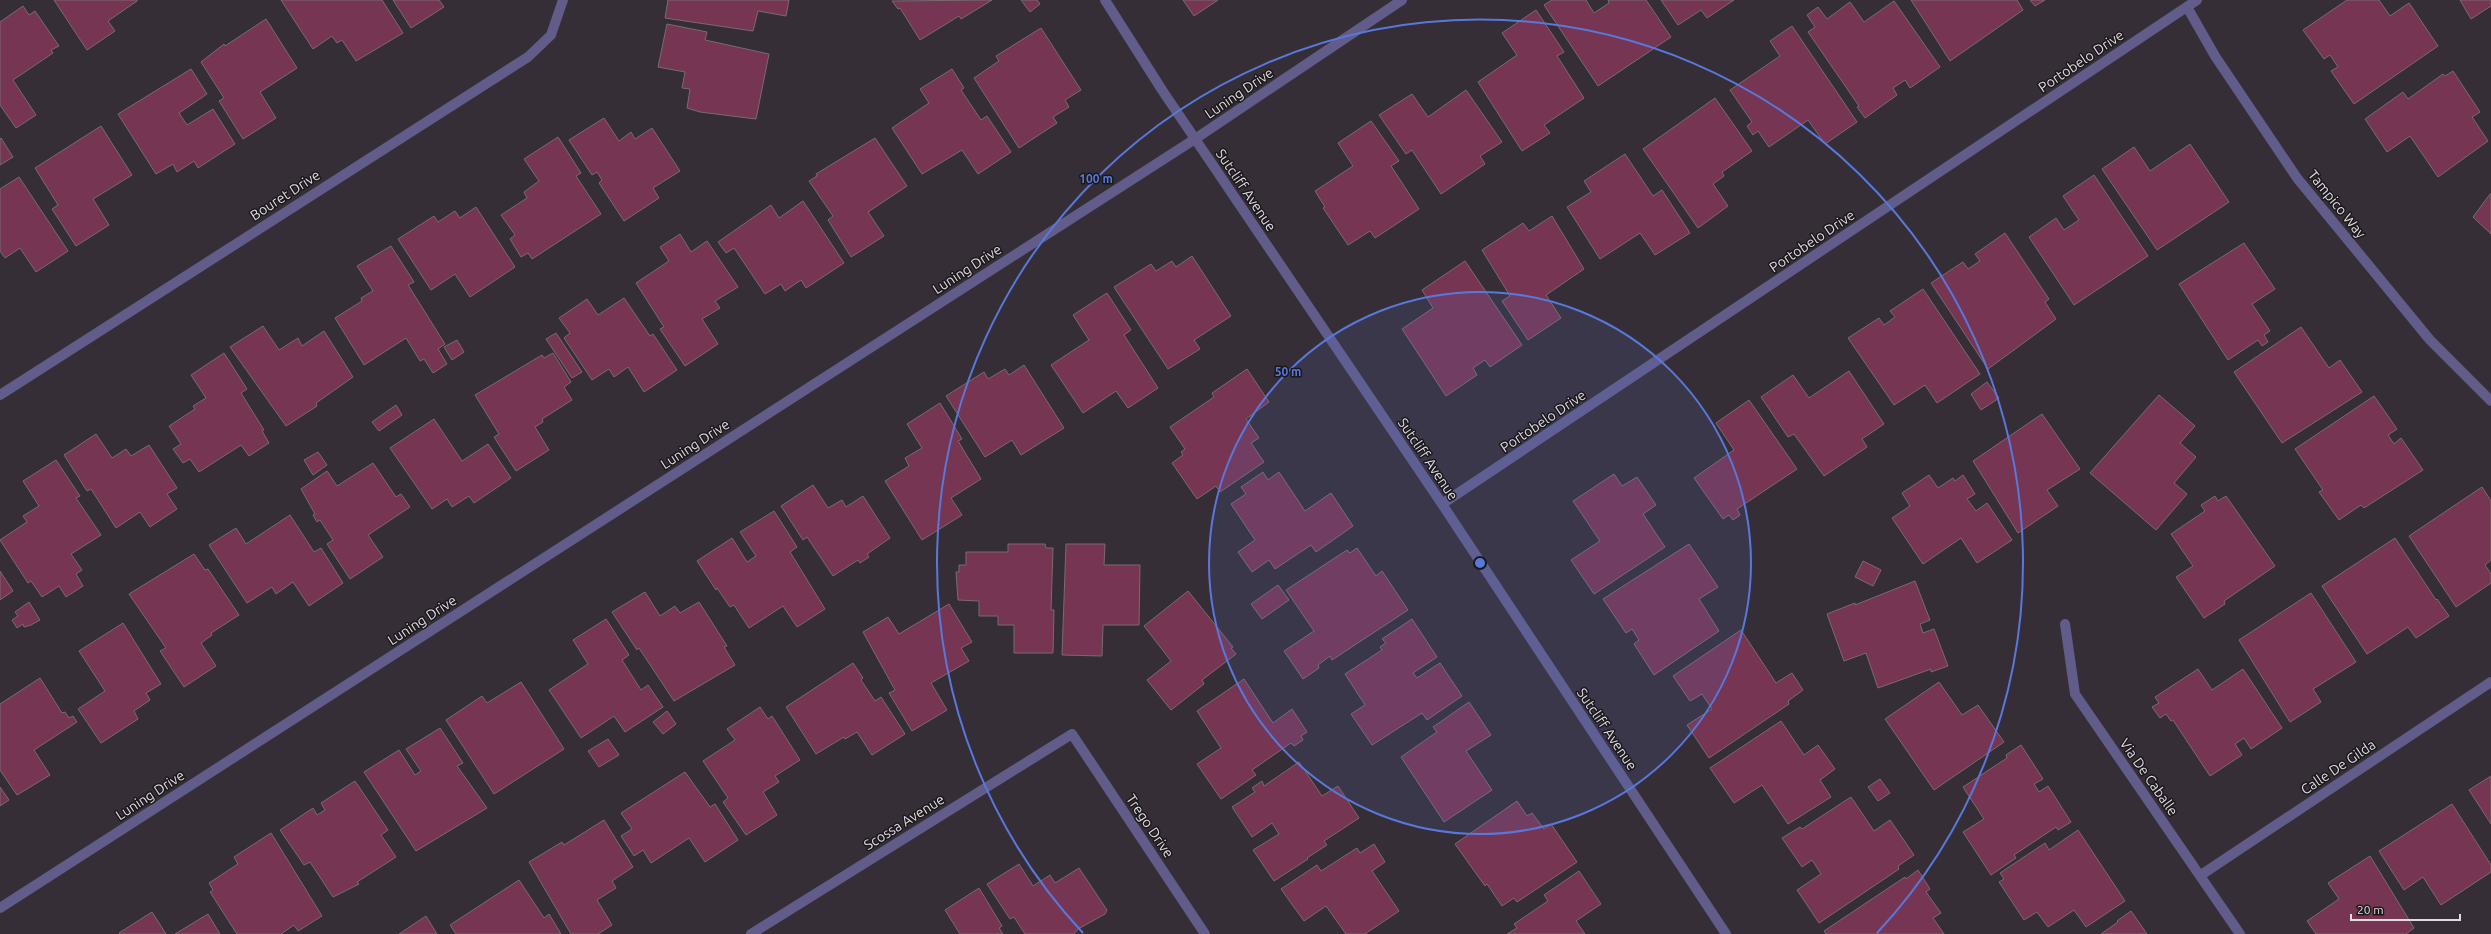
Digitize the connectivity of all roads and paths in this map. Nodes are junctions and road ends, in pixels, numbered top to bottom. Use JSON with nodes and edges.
{"nodes":[{"id":1,"x":563,"y":0,"type":"edge"},
{"id":2,"x":1105,"y":0,"type":"edge"},
{"id":3,"x":1402,"y":0,"type":"edge"},
{"id":4,"x":2197,"y":0,"type":"edge"},
{"id":5,"x":2187,"y":7,"type":"junction"},
{"id":6,"x":1195,"y":139,"type":"junction"},
{"id":7,"x":0,"y":395,"type":"edge"},
{"id":8,"x":2491,"y":400,"type":"edge"},
{"id":9,"x":1442,"y":504,"type":"junction"},
{"id":10,"x":2065,"y":624,"type":"dead end"},
{"id":11,"x":2491,"y":682,"type":"edge"},
{"id":12,"x":1072,"y":734,"type":"joint"},
{"id":13,"x":2201,"y":875,"type":"junction"},
{"id":14,"x":0,"y":908,"type":"edge"},
{"id":15,"x":751,"y":934,"type":"edge"},
{"id":16,"x":1205,"y":934,"type":"edge"},
{"id":17,"x":1726,"y":934,"type":"edge"},
{"id":18,"x":2240,"y":934,"type":"edge"}],
"edges":[{"from":1,"to":7,"type":"street","name":"Bouret Drive"},
{"from":2,"to":6,"type":"street","name":"Sutcliff Avenue"},
{"from":3,"to":6,"type":"street","name":"Luning Drive"},
{"from":4,"to":5,"type":"street","name":"Portobelo Drive"},
{"from":5,"to":8,"type":"street","name":"Tampico Way"},
{"from":5,"to":9,"type":"street","name":"Portobelo Drive"},
{"from":6,"to":9,"type":"street","name":"Sutcliff Avenue"},
{"from":6,"to":14,"type":"street","name":"Luning Drive"},
{"from":9,"to":17,"type":"street","name":"Sutcliff Avenue"},
{"from":10,"to":13,"type":"street","name":"Via De Caballe"},
{"from":11,"to":13,"type":"street","name":"Calle De Gilda"},
{"from":12,"to":15,"type":"street","name":"Scossa Avenue"},
{"from":12,"to":16,"type":"street","name":"Trego Drive"},
{"from":13,"to":18,"type":"street","name":"Via De Caballe"}]}
